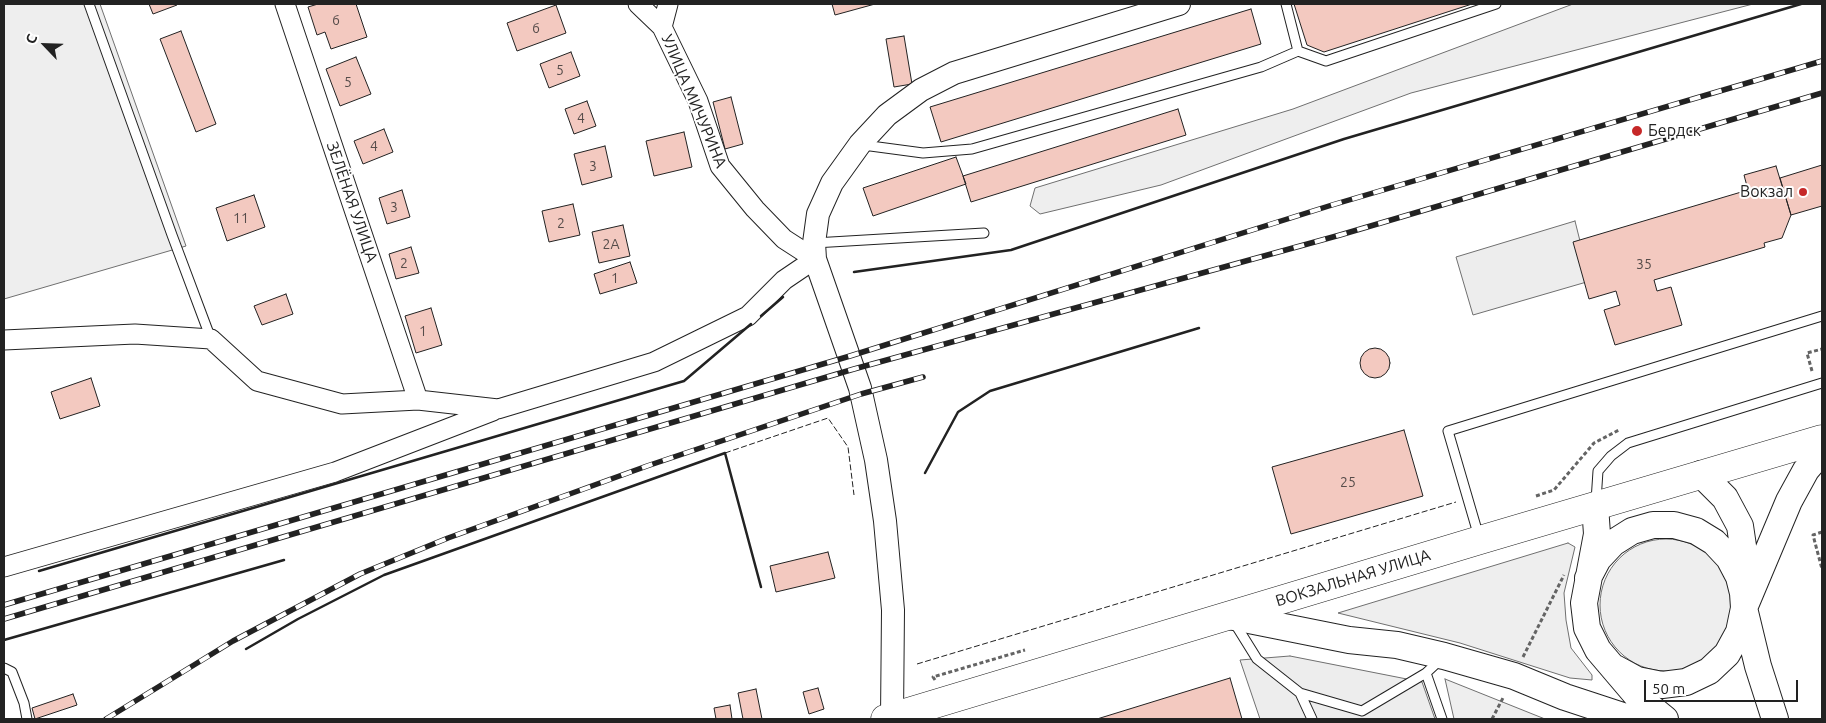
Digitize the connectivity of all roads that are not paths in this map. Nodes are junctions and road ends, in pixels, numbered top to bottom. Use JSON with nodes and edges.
{"nodes":[{"id":1,"x":90,"y":4,"type":"edge"},
{"id":2,"x":285,"y":4,"type":"edge"},
{"id":3,"x":638,"y":4,"type":"edge"},
{"id":4,"x":668,"y":4,"type":"edge"},
{"id":5,"x":1179,"y":4,"type":"edge"},
{"id":6,"x":1286,"y":4,"type":"edge"},
{"id":7,"x":1496,"y":4,"type":"edge"},
{"id":8,"x":662,"y":27,"type":"junction"},
{"id":9,"x":1298,"y":51,"type":"junction"},
{"id":10,"x":860,"y":144,"type":"junction"},
{"id":11,"x":984,"y":233,"type":"dead end"},
{"id":12,"x":815,"y":251,"type":"junction"},
{"id":13,"x":1822,"y":316,"type":"edge"},
{"id":14,"x":211,"y":339,"type":"junction"},
{"id":15,"x":4,"y":340,"type":"edge"},
{"id":16,"x":1822,"y":383,"type":"edge"},
{"id":17,"x":418,"y":400,"type":"junction"},
{"id":18,"x":498,"y":409,"type":"junction"},
{"id":19,"x":1822,"y":439,"type":"edge"},
{"id":20,"x":1822,"y":451,"type":"edge"},
{"id":21,"x":1701,"y":474,"type":"junction"},
{"id":22,"x":1605,"y":503,"type":"junction"},
{"id":23,"x":1480,"y":540,"type":"junction"},
{"id":24,"x":4,"y":567,"type":"edge"},
{"id":25,"x":1578,"y":574,"type":"junction"},
{"id":26,"x":1739,"y":577,"type":"junction"},
{"id":27,"x":1744,"y":608,"type":"junction"},
{"id":28,"x":1229,"y":616,"type":"junction"},
{"id":29,"x":1435,"y":664,"type":"junction"},
{"id":30,"x":4,"y":668,"type":"edge"},
{"id":31,"x":1615,"y":668,"type":"junction"},
{"id":32,"x":1300,"y":693,"type":"junction"},
{"id":33,"x":888,"y":718,"type":"edge"},
{"id":34,"x":27,"y":719,"type":"edge"},
{"id":35,"x":1312,"y":719,"type":"edge"},
{"id":36,"x":1442,"y":719,"type":"edge"},
{"id":37,"x":1632,"y":719,"type":"edge"},
{"id":38,"x":1665,"y":719,"type":"edge"},
{"id":39,"x":1775,"y":719,"type":"edge"}],
"edges":[{"from":1,"to":14,"type":"lane"},
{"from":2,"to":17,"type":"street","name":"ЗЕЛЁНАЯ УЛИЦА"},
{"from":3,"to":8,"type":"street","name":"УЛИЦА МИЧУРИНА"},
{"from":4,"to":8,"type":"street"},
{"from":5,"to":10,"type":"street"},
{"from":6,"to":9,"type":"lane"},
{"from":7,"to":9,"type":"lane"},
{"from":8,"to":12,"type":"street","name":"УЛИЦА МИЧУРИНА"},
{"from":9,"to":10,"type":"lane"},
{"from":10,"to":12,"type":"street"},
{"from":11,"to":12,"type":"lane"},
{"from":12,"to":18,"type":"street"},
{"from":12,"to":33,"type":"street"},
{"from":13,"to":23,"type":"lane"},
{"from":14,"to":15,"type":"street"},
{"from":14,"to":17,"type":"street"},
{"from":16,"to":22,"type":"lane"},
{"from":17,"to":18,"type":"street"},
{"from":18,"to":24,"type":"street"},
{"from":19,"to":21,"type":"highway","name":"ВОКЗАЛЬНАЯ УЛИЦА"},
{"from":20,"to":27,"type":"main road"},
{"from":21,"to":22,"type":"highway","name":"ВОКЗАЛЬНАЯ УЛИЦА"},
{"from":21,"to":26,"type":"main road"},
{"from":22,"to":23,"type":"highway","name":"ВОКЗАЛЬНАЯ УЛИЦА"},
{"from":22,"to":25,"type":"main road"},
{"from":23,"to":28,"type":"highway","name":"ВОКЗАЛЬНАЯ УЛИЦА"},
{"from":25,"to":26,"type":"main road"},
{"from":25,"to":31,"type":"main road"},
{"from":26,"to":27,"type":"main road"},
{"from":27,"to":31,"type":"main road"},
{"from":27,"to":39,"type":"main road"},
{"from":28,"to":29,"type":"main road"},
{"from":28,"to":32,"type":"lane"},
{"from":28,"to":33,"type":"highway","name":"ВОКЗАЛЬНАЯ УЛИЦА"},
{"from":29,"to":32,"type":"lane"},
{"from":29,"to":36,"type":"lane"},
{"from":29,"to":37,"type":"main road"},
{"from":30,"to":34,"type":"lane"},
{"from":31,"to":38,"type":"main road"},
{"from":32,"to":35,"type":"lane"}]}
